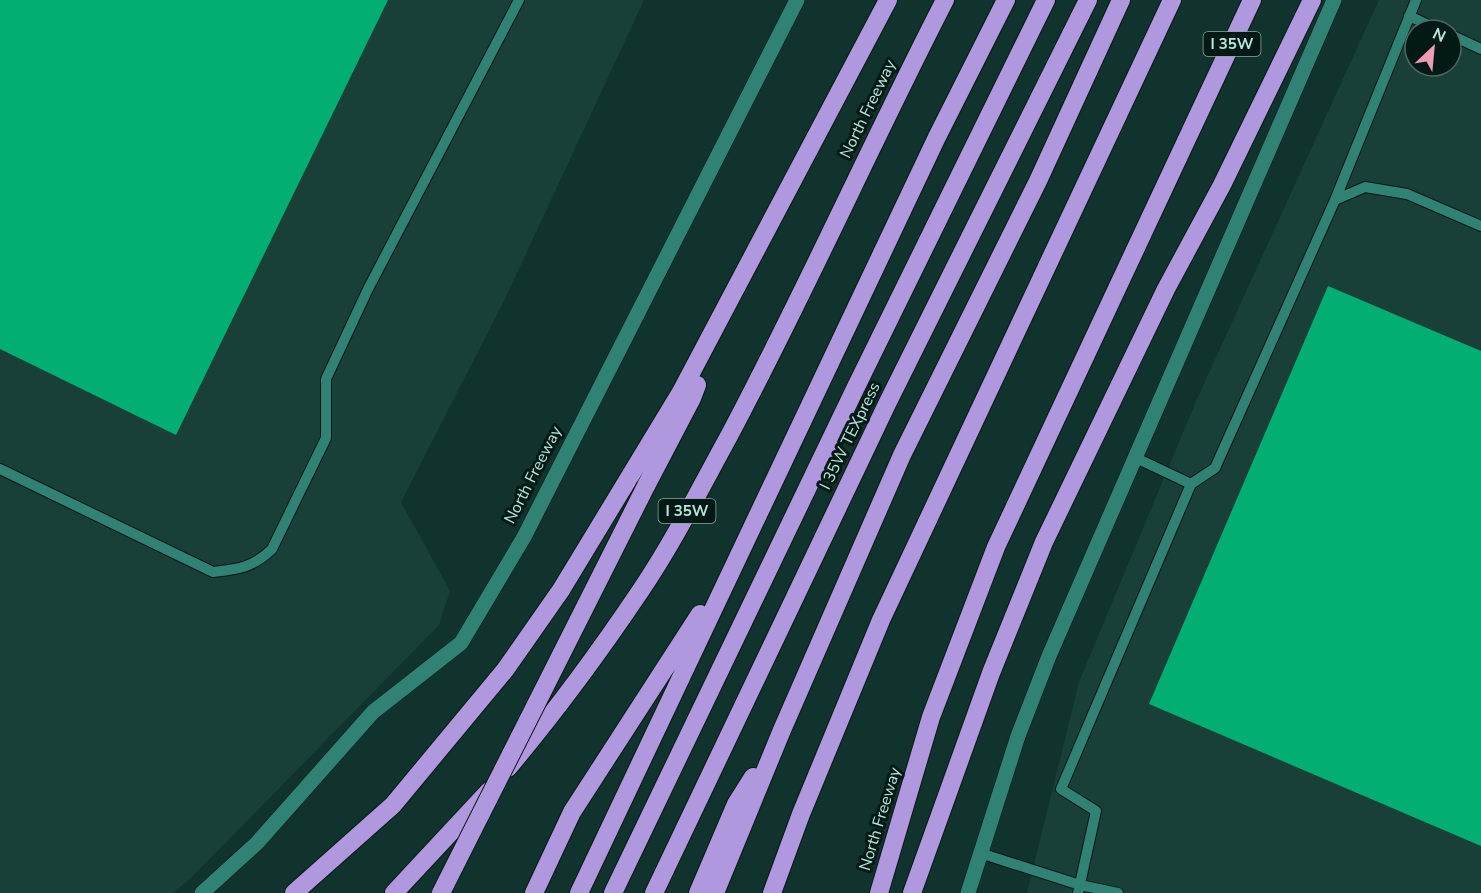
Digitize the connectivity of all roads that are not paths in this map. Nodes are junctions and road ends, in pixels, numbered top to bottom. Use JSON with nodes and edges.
{"nodes":[{"id":1,"x":519,"y":0,"type":"edge"},
{"id":2,"x":797,"y":0,"type":"edge"},
{"id":3,"x":888,"y":0,"type":"edge"},
{"id":4,"x":945,"y":0,"type":"edge"},
{"id":5,"x":1006,"y":0,"type":"edge"},
{"id":6,"x":1046,"y":0,"type":"edge"},
{"id":7,"x":1088,"y":0,"type":"edge"},
{"id":8,"x":1121,"y":0,"type":"edge"},
{"id":9,"x":1172,"y":0,"type":"edge"},
{"id":10,"x":1252,"y":0,"type":"edge"},
{"id":11,"x":1312,"y":0,"type":"edge"},
{"id":12,"x":1334,"y":0,"type":"edge"},
{"id":13,"x":1416,"y":0,"type":"edge"},
{"id":14,"x":1409,"y":16,"type":"junction"},
{"id":15,"x":1413,"y":18,"type":"edge"},
{"id":16,"x":1463,"y":41,"type":"edge"},
{"id":17,"x":1481,"y":49,"type":"edge"},
{"id":18,"x":1335,"y":200,"type":"junction"},
{"id":19,"x":1481,"y":226,"type":"edge"},
{"id":20,"x":687,"y":395,"type":"junction"},
{"id":21,"x":1136,"y":458,"type":"junction"},
{"id":22,"x":0,"y":469,"type":"edge"},
{"id":23,"x":1191,"y":484,"type":"junction"},
{"id":24,"x":739,"y":555,"type":"junction"},
{"id":25,"x":782,"y":730,"type":"junction"},
{"id":26,"x":980,"y":853,"type":"junction"},
{"id":27,"x":1079,"y":889,"type":"edge"},
{"id":28,"x":202,"y":893,"type":"edge"},
{"id":29,"x":294,"y":893,"type":"edge"},
{"id":30,"x":394,"y":893,"type":"edge"},
{"id":31,"x":441,"y":893,"type":"edge"},
{"id":32,"x":534,"y":893,"type":"edge"},
{"id":33,"x":579,"y":893,"type":"edge"},
{"id":34,"x":613,"y":893,"type":"edge"},
{"id":35,"x":654,"y":893,"type":"edge"},
{"id":36,"x":698,"y":893,"type":"edge"},
{"id":37,"x":715,"y":893,"type":"edge"},
{"id":38,"x":772,"y":893,"type":"edge"},
{"id":39,"x":879,"y":893,"type":"edge"},
{"id":40,"x":912,"y":893,"type":"edge"},
{"id":41,"x":968,"y":893,"type":"edge"},
{"id":42,"x":1118,"y":893,"type":"edge"}],
"edges":[{"from":1,"to":22,"type":"lane"},
{"from":2,"to":28,"type":"main road","name":"North Freeway"},
{"from":3,"to":20,"type":"highway"},
{"from":4,"to":30,"type":"highway","name":"North Freeway","number":"I 35W"},
{"from":5,"to":24,"type":"highway"},
{"from":6,"to":34,"type":"highway","name":"I 35W TEXpress"},
{"from":7,"to":35,"type":"highway","name":"I 35W TEXpress"},
{"from":8,"to":25,"type":"highway"},
{"from":9,"to":38,"type":"highway"},
{"from":10,"to":39,"type":"highway","name":"North Freeway","number":"I 35W"},
{"from":11,"to":40,"type":"highway"},
{"from":12,"to":21,"type":"main road"},
{"from":13,"to":14,"type":"lane"},
{"from":14,"to":15,"type":"lane"},
{"from":14,"to":18,"type":"lane"},
{"from":16,"to":17,"type":"lane"},
{"from":18,"to":19,"type":"lane"},
{"from":18,"to":23,"type":"lane"},
{"from":20,"to":29,"type":"highway"},
{"from":20,"to":31,"type":"highway","bridge":true},
{"from":21,"to":23,"type":"lane"},
{"from":21,"to":26,"type":"main road"},
{"from":23,"to":27,"type":"lane"},
{"from":24,"to":32,"type":"highway"},
{"from":24,"to":33,"type":"highway"},
{"from":25,"to":36,"type":"highway"},
{"from":25,"to":37,"type":"highway"},
{"from":26,"to":27,"type":"lane"},
{"from":26,"to":41,"type":"main road"},
{"from":27,"to":42,"type":"lane"}]}
